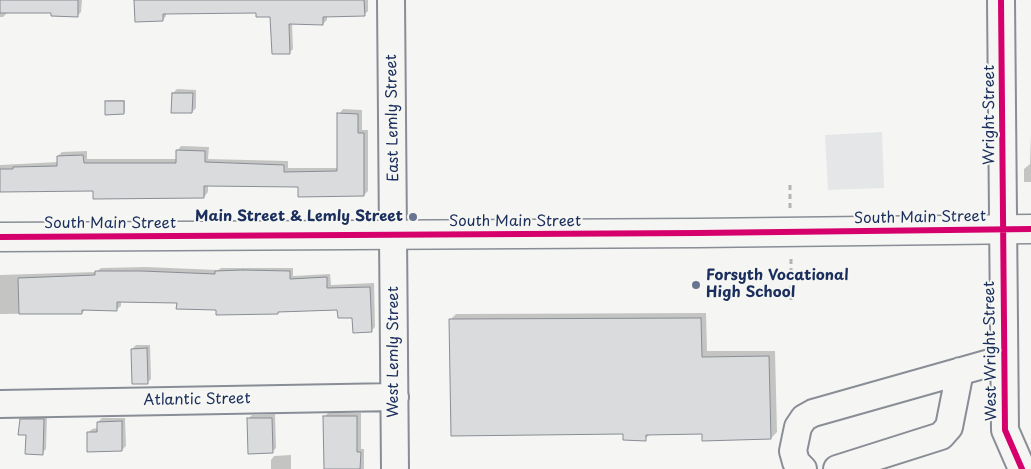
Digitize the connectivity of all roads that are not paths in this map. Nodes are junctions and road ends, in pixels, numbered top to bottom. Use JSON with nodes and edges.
{"nodes":[{"id":1,"x":392,"y":0,"type":"edge"},
{"id":2,"x":1001,"y":0,"type":"edge"},
{"id":3,"x":1003,"y":229,"type":"junction"},
{"id":4,"x":1031,"y":229,"type":"edge"},
{"id":5,"x":394,"y":235,"type":"junction"},
{"id":6,"x":0,"y":237,"type":"edge"},
{"id":7,"x":1004,"y":359,"type":"junction"},
{"id":8,"x":960,"y":371,"type":"junction"},
{"id":9,"x":395,"y":397,"type":"junction"},
{"id":10,"x":0,"y":404,"type":"edge"},
{"id":11,"x":1018,"y":467,"type":"edge"},
{"id":12,"x":394,"y":469,"type":"edge"},
{"id":13,"x":803,"y":469,"type":"edge"},
{"id":14,"x":837,"y":469,"type":"edge"}],
"edges":[{"from":1,"to":5,"type":"street","name":"East Lemly Street"},
{"from":2,"to":3,"type":"street","name":"Wright Street"},
{"from":3,"to":4,"type":"main road","name":"South Main Street"},
{"from":3,"to":5,"type":"main road","name":"South Main Street"},
{"from":3,"to":7,"type":"street","name":"West Wright Street"},
{"from":5,"to":6,"type":"main road","name":"South Main Street"},
{"from":5,"to":9,"type":"street","name":"West Lemly Street"},
{"from":7,"to":8,"type":"street"},
{"from":7,"to":11,"type":"street","name":"West Wright Street"},
{"from":8,"to":13,"type":"street"},
{"from":8,"to":14,"type":"street"},
{"from":9,"to":10,"type":"street","name":"Atlantic Street"},
{"from":9,"to":12,"type":"street","name":"West Lemly Street"}]}
